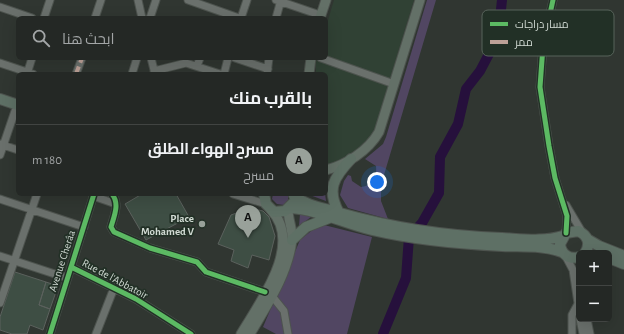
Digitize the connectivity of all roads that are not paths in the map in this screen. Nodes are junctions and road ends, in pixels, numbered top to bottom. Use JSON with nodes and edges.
{"nodes":[{"id":1,"x":50,"y":0,"type":"edge"},
{"id":2,"x":101,"y":0,"type":"edge"},
{"id":3,"x":138,"y":0,"type":"edge"},
{"id":4,"x":156,"y":0,"type":"edge"},
{"id":5,"x":188,"y":0,"type":"edge"},
{"id":6,"x":247,"y":0,"type":"edge"},
{"id":7,"x":326,"y":0,"type":"edge"},
{"id":8,"x":420,"y":0,"type":"edge"},
{"id":9,"x":553,"y":0,"type":"edge"},
{"id":10,"x":279,"y":1,"type":"edge"},
{"id":11,"x":199,"y":2,"type":"edge"},
{"id":12,"x":0,"y":7,"type":"edge"},
{"id":13,"x":218,"y":10,"type":"junction"},
{"id":14,"x":551,"y":10,"type":"edge"},
{"id":15,"x":26,"y":16,"type":"edge"},
{"id":16,"x":45,"y":16,"type":"edge"},
{"id":17,"x":96,"y":16,"type":"edge"},
{"id":18,"x":143,"y":16,"type":"edge"},
{"id":19,"x":151,"y":16,"type":"edge"},
{"id":20,"x":216,"y":16,"type":"edge"},
{"id":21,"x":234,"y":16,"type":"edge"},
{"id":22,"x":241,"y":16,"type":"edge"},
{"id":23,"x":276,"y":16,"type":"edge"},
{"id":24,"x":317,"y":16,"type":"edge"},
{"id":25,"x":320,"y":16,"type":"edge"},
{"id":26,"x":542,"y":56,"type":"edge"},
{"id":27,"x":32,"y":60,"type":"edge"},
{"id":28,"x":81,"y":60,"type":"edge"},
{"id":29,"x":136,"y":60,"type":"edge"},
{"id":30,"x":151,"y":60,"type":"edge"},
{"id":31,"x":199,"y":60,"type":"edge"},
{"id":32,"x":228,"y":60,"type":"edge"},
{"id":33,"x":240,"y":60,"type":"edge"},
{"id":34,"x":269,"y":60,"type":"edge"},
{"id":35,"x":311,"y":60,"type":"edge"},
{"id":36,"x":327,"y":60,"type":"edge"},
{"id":37,"x":0,"y":63,"type":"edge"},
{"id":38,"x":197,"y":66,"type":"junction"},
{"id":39,"x":267,"y":71,"type":"edge"},
{"id":40,"x":26,"y":72,"type":"edge"},
{"id":41,"x":29,"y":72,"type":"edge"},
{"id":42,"x":77,"y":72,"type":"edge"},
{"id":43,"x":133,"y":72,"type":"edge"},
{"id":44,"x":154,"y":72,"type":"edge"},
{"id":45,"x":214,"y":72,"type":"edge"},
{"id":46,"x":224,"y":72,"type":"edge"},
{"id":47,"x":309,"y":72,"type":"edge"},
{"id":48,"x":394,"y":84,"type":"junction"},
{"id":49,"x":0,"y":99,"type":"edge"},
{"id":50,"x":0,"y":106,"type":"edge"},
{"id":51,"x":16,"y":107,"type":"edge"},
{"id":52,"x":16,"y":107,"type":"edge"},
{"id":53,"x":16,"y":109,"type":"edge"},
{"id":54,"x":2,"y":144,"type":"edge"},
{"id":55,"x":16,"y":149,"type":"edge"},
{"id":56,"x":0,"y":155,"type":"edge"},
{"id":57,"x":351,"y":159,"type":"junction"},
{"id":58,"x":328,"y":169,"type":"edge"},
{"id":59,"x":36,"y":196,"type":"edge"},
{"id":60,"x":94,"y":196,"type":"edge"},
{"id":61,"x":101,"y":196,"type":"edge"},
{"id":62,"x":241,"y":196,"type":"edge"},
{"id":63,"x":257,"y":196,"type":"edge"},
{"id":64,"x":294,"y":196,"type":"edge"},
{"id":65,"x":296,"y":196,"type":"edge"},
{"id":66,"x":116,"y":198,"type":"edge"},
{"id":67,"x":0,"y":199,"type":"edge"},
{"id":68,"x":266,"y":202,"type":"edge"},
{"id":69,"x":563,"y":202,"type":"junction"},
{"id":70,"x":32,"y":209,"type":"junction"},
{"id":71,"x":289,"y":209,"type":"junction"},
{"id":72,"x":339,"y":213,"type":"junction"},
{"id":73,"x":329,"y":218,"type":"junction"},
{"id":74,"x":84,"y":226,"type":"junction"},
{"id":75,"x":372,"y":226,"type":"junction"},
{"id":76,"x":564,"y":234,"type":"junction"},
{"id":77,"x":585,"y":236,"type":"junction"},
{"id":78,"x":292,"y":240,"type":"junction"},
{"id":79,"x":474,"y":241,"type":"junction"},
{"id":80,"x":586,"y":250,"type":"edge"},
{"id":81,"x":564,"y":253,"type":"junction"},
{"id":82,"x":0,"y":256,"type":"edge"},
{"id":83,"x":624,"y":256,"type":"edge"},
{"id":84,"x":576,"y":258,"type":"edge"},
{"id":85,"x":612,"y":259,"type":"edge"},
{"id":86,"x":15,"y":260,"type":"junction"},
{"id":87,"x":624,"y":264,"type":"edge"},
{"id":88,"x":71,"y":267,"type":"junction"},
{"id":89,"x":67,"y":278,"type":"junction"},
{"id":90,"x":114,"y":288,"type":"junction"},
{"id":91,"x":576,"y":291,"type":"edge"},
{"id":92,"x":269,"y":294,"type":"junction"},
{"id":93,"x":0,"y":303,"type":"edge"},
{"id":94,"x":576,"y":306,"type":"edge"},
{"id":95,"x":581,"y":322,"type":"edge"},
{"id":96,"x":588,"y":322,"type":"edge"},
{"id":97,"x":177,"y":330,"type":"edge"},
{"id":98,"x":50,"y":334,"type":"edge"},
{"id":99,"x":96,"y":334,"type":"edge"},
{"id":100,"x":190,"y":334,"type":"edge"},
{"id":101,"x":241,"y":334,"type":"edge"},
{"id":102,"x":250,"y":334,"type":"edge"},
{"id":103,"x":288,"y":334,"type":"edge"},
{"id":104,"x":572,"y":334,"type":"edge"},
{"id":105,"x":583,"y":334,"type":"edge"},
{"id":106,"x":590,"y":334,"type":"edge"}],
"edges":[{"from":1,"to":16,"type":"street"},
{"from":2,"to":17,"type":"street"},
{"from":3,"to":18,"type":"street"},
{"from":4,"to":19,"type":"street"},
{"from":5,"to":11,"type":"street"},
{"from":6,"to":22,"type":"street"},
{"from":7,"to":25,"type":"main road"},
{"from":8,"to":48,"type":"main road"},
{"from":9,"to":14,"type":"street"},
{"from":10,"to":23,"type":"street"},
{"from":10,"to":24,"type":"street"},
{"from":11,"to":13,"type":"street"},
{"from":12,"to":15,"type":"street"},
{"from":13,"to":20,"type":"street"},
{"from":13,"to":21,"type":"street"},
{"from":26,"to":69,"type":"street"},
{"from":27,"to":41,"type":"street"},
{"from":28,"to":42,"type":"street"},
{"from":29,"to":43,"type":"street"},
{"from":30,"to":44,"type":"street"},
{"from":31,"to":38,"type":"street"},
{"from":32,"to":46,"type":"street"},
{"from":33,"to":39,"type":"street"},
{"from":34,"to":39,"type":"street"},
{"from":35,"to":47,"type":"main road"},
{"from":36,"to":48,"type":"street"},
{"from":37,"to":40,"type":"street"},
{"from":38,"to":44,"type":"street"},
{"from":38,"to":45,"type":"street"},
{"from":48,"to":57,"type":"main road"},
{"from":49,"to":51,"type":"highway"},
{"from":50,"to":52,"type":"highway"},
{"from":53,"to":54,"type":"street"},
{"from":54,"to":55,"type":"street"},
{"from":54,"to":56,"type":"street"},
{"from":57,"to":58,"type":"main road"},
{"from":57,"to":72,"type":"highway"},
{"from":59,"to":70,"type":"street"},
{"from":60,"to":74,"type":"street","name":"Avenue Cherâa"},
{"from":61,"to":66,"type":"street"},
{"from":62,"to":68,"type":"street"},
{"from":63,"to":68,"type":"highway"},
{"from":64,"to":71,"type":"highway"},
{"from":65,"to":72,"type":"highway"},
{"from":66,"to":92,"type":"street"},
{"from":67,"to":70,"type":"street"},
{"from":68,"to":71,"type":"highway"},
{"from":68,"to":92,"type":"main road"},
{"from":69,"to":76,"type":"street"},
{"from":69,"to":77,"type":"street"},
{"from":70,"to":74,"type":"street"},
{"from":70,"to":86,"type":"street"},
{"from":71,"to":73,"type":"highway"},
{"from":71,"to":78,"type":"main road"},
{"from":72,"to":75,"type":"highway"},
{"from":73,"to":75,"type":"highway"},
{"from":73,"to":78,"type":"highway"},
{"from":74,"to":88,"type":"street","name":"Avenue Cherâa"},
{"from":75,"to":79,"type":"highway"},
{"from":76,"to":77,"type":"highway"},
{"from":76,"to":79,"type":"highway"},
{"from":76,"to":81,"type":"highway"},
{"from":77,"to":80,"type":"highway"},
{"from":77,"to":83,"type":"highway"},
{"from":78,"to":92,"type":"main road"},
{"from":79,"to":81,"type":"highway"},
{"from":81,"to":84,"type":"highway"},
{"from":81,"to":91,"type":"street"},
{"from":82,"to":86,"type":"street"},
{"from":85,"to":87,"type":"highway"},
{"from":86,"to":89,"type":"street"},
{"from":86,"to":93,"type":"street"},
{"from":88,"to":89,"type":"street","name":"Avenue Cherâa"},
{"from":88,"to":90,"type":"street","name":"Rue de l'Abbatoir"},
{"from":89,"to":98,"type":"street","name":"Avenue Cherâa"},
{"from":90,"to":97,"type":"street","name":"Rue de l'Abbatoir"},
{"from":90,"to":99,"type":"street"},
{"from":92,"to":101,"type":"main road"},
{"from":92,"to":102,"type":"main road"},
{"from":92,"to":103,"type":"street"},
{"from":94,"to":104,"type":"street"},
{"from":95,"to":105,"type":"street"},
{"from":96,"to":106,"type":"street"},
{"from":97,"to":100,"type":"street","name":"Rue de l'Abbatoir"}]}
